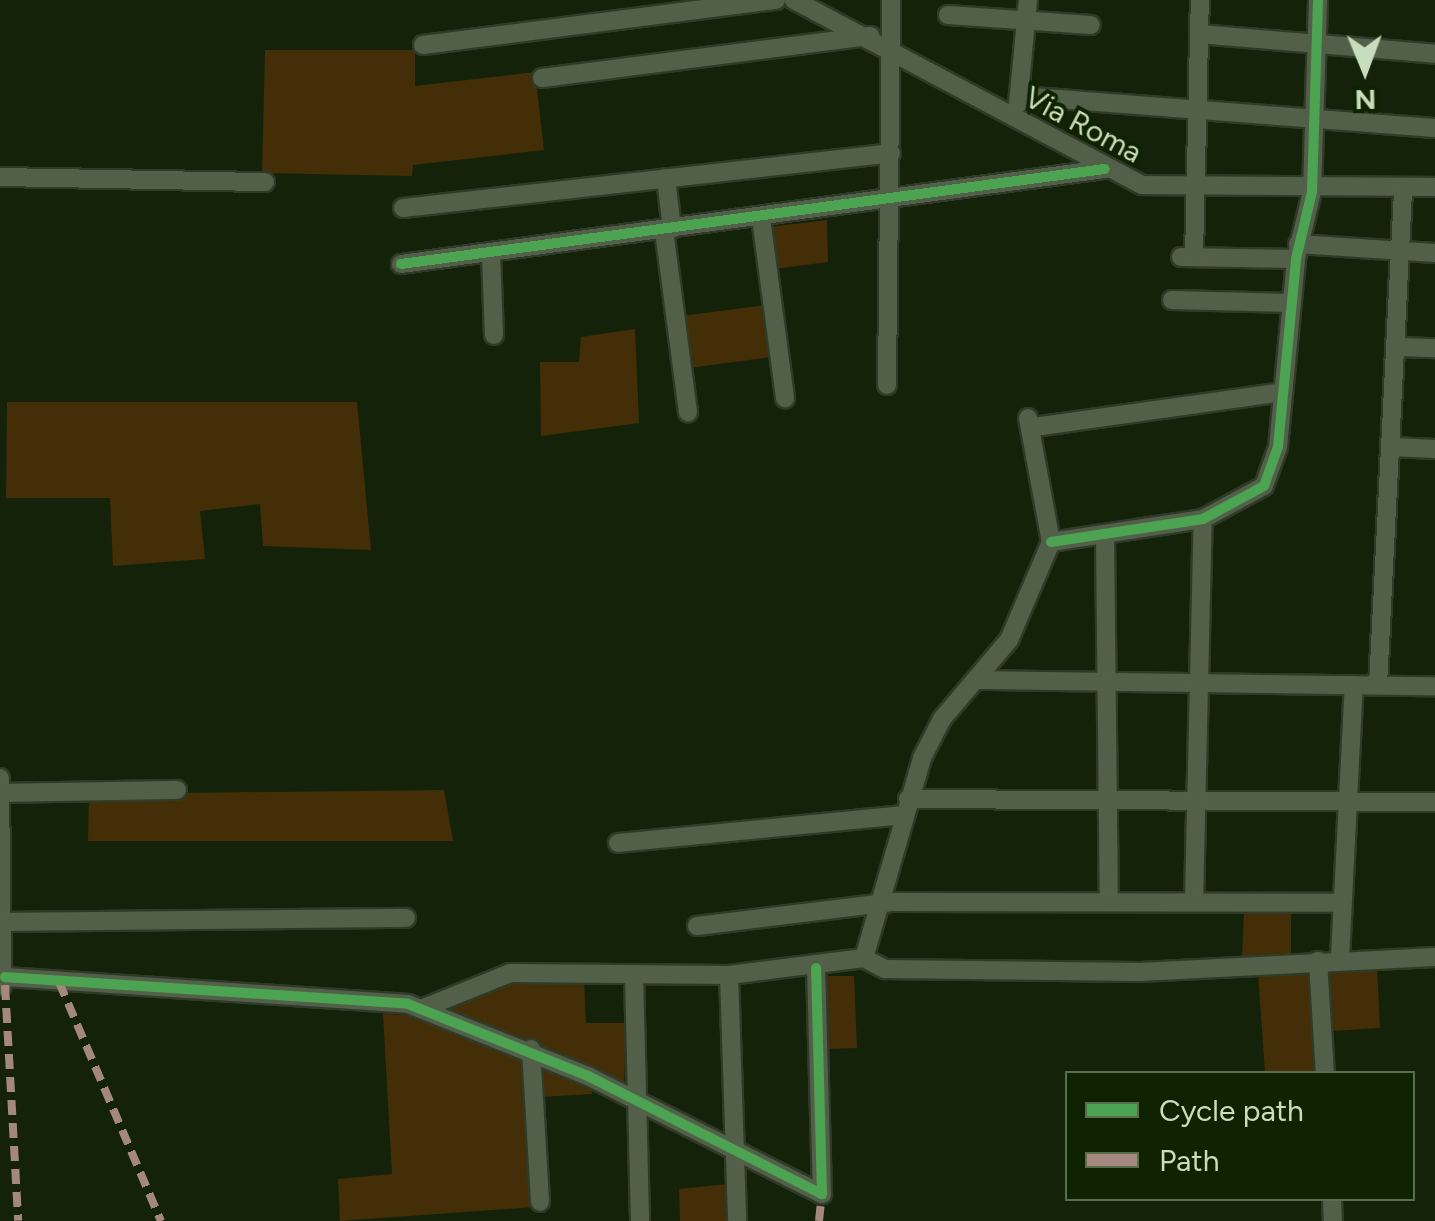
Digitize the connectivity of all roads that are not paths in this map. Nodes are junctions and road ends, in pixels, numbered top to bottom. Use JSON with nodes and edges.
{"nodes":[{"id":1,"x":776,"y":0,"type":"edge"},
{"id":2,"x":794,"y":0,"type":"edge"},
{"id":3,"x":892,"y":0,"type":"edge"},
{"id":4,"x":1028,"y":0,"type":"edge"},
{"id":5,"x":1200,"y":0,"type":"edge"},
{"id":6,"x":1318,"y":0,"type":"edge"},
{"id":7,"x":948,"y":15,"type":"dead end"},
{"id":8,"x":1026,"y":21,"type":"junction"},
{"id":9,"x":1092,"y":25,"type":"dead end"},
{"id":10,"x":1199,"y":34,"type":"junction"},
{"id":11,"x":870,"y":36,"type":"junction"},
{"id":12,"x":1316,"y":43,"type":"junction"},
{"id":13,"x":423,"y":45,"type":"dead end"},
{"id":14,"x":892,"y":47,"type":"junction"},
{"id":15,"x":1435,"y":54,"type":"edge"},
{"id":16,"x":542,"y":78,"type":"dead end"},
{"id":17,"x":1019,"y":96,"type":"junction"},
{"id":18,"x":1198,"y":107,"type":"junction"},
{"id":19,"x":1016,"y":118,"type":"junction"},
{"id":20,"x":1314,"y":120,"type":"junction"},
{"id":21,"x":1435,"y":128,"type":"edge"},
{"id":22,"x":891,"y":153,"type":"junction"},
{"id":23,"x":1105,"y":169,"type":"junction"},
{"id":24,"x":0,"y":177,"type":"edge"},
{"id":25,"x":666,"y":178,"type":"junction"},
{"id":26,"x":265,"y":182,"type":"dead end"},
{"id":27,"x":1435,"y":188,"type":"edge"},
{"id":28,"x":1403,"y":189,"type":"junction"},
{"id":29,"x":1195,"y":190,"type":"junction"},
{"id":30,"x":1312,"y":192,"type":"junction"},
{"id":31,"x":890,"y":203,"type":"junction"},
{"id":32,"x":404,"y":208,"type":"dead end"},
{"id":33,"x":761,"y":218,"type":"junction"},
{"id":34,"x":668,"y":230,"type":"junction"},
{"id":35,"x":1297,"y":252,"type":"junction"},
{"id":36,"x":1400,"y":252,"type":"junction"},
{"id":37,"x":1435,"y":253,"type":"edge"},
{"id":38,"x":491,"y":254,"type":"junction"},
{"id":39,"x":402,"y":264,"type":"dead end"},
{"id":40,"x":1172,"y":300,"type":"dead end"},
{"id":41,"x":1292,"y":302,"type":"junction"},
{"id":42,"x":494,"y":336,"type":"dead end"},
{"id":43,"x":1400,"y":347,"type":"junction"},
{"id":44,"x":1435,"y":348,"type":"edge"},
{"id":45,"x":887,"y":385,"type":"dead end"},
{"id":46,"x":1283,"y":392,"type":"junction"},
{"id":47,"x":785,"y":398,"type":"dead end"},
{"id":48,"x":688,"y":412,"type":"dead end"},
{"id":49,"x":1393,"y":447,"type":"junction"},
{"id":50,"x":1435,"y":450,"type":"edge"},
{"id":51,"x":1203,"y":519,"type":"junction"},
{"id":52,"x":1105,"y":535,"type":"junction"},
{"id":53,"x":1051,"y":542,"type":"junction"},
{"id":54,"x":980,"y":680,"type":"junction"},
{"id":55,"x":1110,"y":680,"type":"junction"},
{"id":56,"x":1201,"y":682,"type":"junction"},
{"id":57,"x":1354,"y":685,"type":"junction"},
{"id":58,"x":1378,"y":685,"type":"junction"},
{"id":59,"x":1435,"y":686,"type":"edge"},
{"id":60,"x":0,"y":778,"type":"edge"},
{"id":61,"x":177,"y":790,"type":"dead end"},
{"id":62,"x":0,"y":793,"type":"edge"},
{"id":63,"x":1110,"y":798,"type":"junction"},
{"id":64,"x":1198,"y":799,"type":"junction"},
{"id":65,"x":1348,"y":800,"type":"junction"},
{"id":66,"x":1435,"y":802,"type":"edge"},
{"id":67,"x":905,"y":807,"type":"junction"},
{"id":68,"x":618,"y":843,"type":"dead end"},
{"id":69,"x":1109,"y":901,"type":"junction"},
{"id":70,"x":1194,"y":902,"type":"junction"},
{"id":71,"x":1342,"y":903,"type":"junction"},
{"id":72,"x":880,"y":908,"type":"junction"},
{"id":73,"x":406,"y":918,"type":"dead end"},
{"id":74,"x":3,"y":922,"type":"junction"},
{"id":75,"x":696,"y":926,"type":"dead end"},
{"id":76,"x":1435,"y":957,"type":"edge"},
{"id":77,"x":864,"y":958,"type":"junction"},
{"id":78,"x":1340,"y":958,"type":"junction"},
{"id":79,"x":1318,"y":961,"type":"junction"},
{"id":80,"x":816,"y":968,"type":"junction"},
{"id":81,"x":634,"y":974,"type":"junction"},
{"id":82,"x":729,"y":975,"type":"junction"},
{"id":83,"x":3,"y":983,"type":"edge"},
{"id":84,"x":421,"y":1009,"type":"junction"},
{"id":85,"x":531,"y":1050,"type":"junction"},
{"id":86,"x":1325,"y":1071,"type":"edge"},
{"id":87,"x":635,"y":1100,"type":"junction"},
{"id":88,"x":735,"y":1152,"type":"junction"},
{"id":89,"x":540,"y":1202,"type":"dead end"},
{"id":90,"x":738,"y":1219,"type":"edge"},
{"id":91,"x":640,"y":1221,"type":"edge"}],
"edges":[{"from":1,"to":13,"type":"street"},
{"from":2,"to":11,"type":"street","name":"Via Roma"},
{"from":3,"to":14,"type":"street"},
{"from":4,"to":8,"type":"street"},
{"from":5,"to":10,"type":"street"},
{"from":6,"to":12,"type":"street"},
{"from":7,"to":8,"type":"street"},
{"from":8,"to":9,"type":"street"},
{"from":8,"to":17,"type":"street"},
{"from":10,"to":12,"type":"street"},
{"from":10,"to":18,"type":"street"},
{"from":11,"to":14,"type":"street","name":"Via Roma"},
{"from":11,"to":16,"type":"street"},
{"from":12,"to":15,"type":"street"},
{"from":12,"to":20,"type":"street"},
{"from":14,"to":19,"type":"street","name":"Via Roma"},
{"from":14,"to":22,"type":"street"},
{"from":17,"to":18,"type":"street"},
{"from":17,"to":19,"type":"street"},
{"from":18,"to":20,"type":"street"},
{"from":18,"to":29,"type":"street"},
{"from":19,"to":23,"type":"street","name":"Via Roma"},
{"from":20,"to":21,"type":"street"},
{"from":20,"to":30,"type":"street"},
{"from":22,"to":25,"type":"street"},
{"from":22,"to":31,"type":"street"},
{"from":23,"to":29,"type":"street","name":"Via Roma"},
{"from":23,"to":31,"type":"street"},
{"from":24,"to":26,"type":"street"},
{"from":25,"to":32,"type":"street"},
{"from":25,"to":34,"type":"street"},
{"from":27,"to":28,"type":"street","name":"Via Roma"},
{"from":28,"to":30,"type":"street","name":"Via Roma"},
{"from":28,"to":36,"type":"street"},
{"from":29,"to":30,"type":"street","name":"Via Roma"},
{"from":29,"to":35,"type":"street"},
{"from":30,"to":35,"type":"street"},
{"from":31,"to":33,"type":"street"},
{"from":31,"to":45,"type":"street"},
{"from":33,"to":34,"type":"street"},
{"from":33,"to":47,"type":"street"},
{"from":34,"to":38,"type":"street"},
{"from":34,"to":48,"type":"street"},
{"from":35,"to":36,"type":"street"},
{"from":35,"to":41,"type":"street"},
{"from":36,"to":37,"type":"street"},
{"from":36,"to":43,"type":"street"},
{"from":38,"to":39,"type":"street"},
{"from":38,"to":42,"type":"street"},
{"from":40,"to":41,"type":"street"},
{"from":41,"to":46,"type":"street"},
{"from":43,"to":44,"type":"street"},
{"from":43,"to":49,"type":"street"},
{"from":46,"to":51,"type":"street"},
{"from":46,"to":53,"type":"street"},
{"from":49,"to":50,"type":"street"},
{"from":49,"to":58,"type":"street"},
{"from":51,"to":52,"type":"street"},
{"from":51,"to":56,"type":"street"},
{"from":52,"to":53,"type":"street"},
{"from":52,"to":55,"type":"street"},
{"from":53,"to":54,"type":"street"},
{"from":54,"to":55,"type":"street"},
{"from":54,"to":67,"type":"street"},
{"from":55,"to":56,"type":"street"},
{"from":55,"to":63,"type":"street"},
{"from":56,"to":57,"type":"street"},
{"from":56,"to":64,"type":"street"},
{"from":57,"to":58,"type":"street"},
{"from":57,"to":65,"type":"street"},
{"from":58,"to":59,"type":"street"},
{"from":60,"to":62,"type":"street"},
{"from":61,"to":62,"type":"street"},
{"from":62,"to":74,"type":"street"},
{"from":63,"to":64,"type":"street"},
{"from":63,"to":67,"type":"street"},
{"from":63,"to":69,"type":"street"},
{"from":64,"to":65,"type":"street"},
{"from":64,"to":70,"type":"street"},
{"from":65,"to":66,"type":"street"},
{"from":65,"to":71,"type":"street"},
{"from":67,"to":68,"type":"street"},
{"from":67,"to":72,"type":"street"},
{"from":69,"to":70,"type":"street"},
{"from":69,"to":72,"type":"street"},
{"from":70,"to":71,"type":"street"},
{"from":71,"to":78,"type":"street"},
{"from":72,"to":75,"type":"street"},
{"from":72,"to":77,"type":"street"},
{"from":73,"to":74,"type":"street"},
{"from":74,"to":83,"type":"street"},
{"from":76,"to":78,"type":"street"},
{"from":77,"to":79,"type":"street"},
{"from":77,"to":80,"type":"street"},
{"from":78,"to":79,"type":"street"},
{"from":79,"to":86,"type":"street"},
{"from":80,"to":82,"type":"street"},
{"from":80,"to":88,"type":"street"},
{"from":81,"to":82,"type":"street"},
{"from":81,"to":84,"type":"street"},
{"from":81,"to":87,"type":"street"},
{"from":82,"to":88,"type":"street"},
{"from":83,"to":84,"type":"street"},
{"from":84,"to":85,"type":"street"},
{"from":85,"to":87,"type":"street"},
{"from":85,"to":89,"type":"street"},
{"from":87,"to":88,"type":"street"},
{"from":87,"to":91,"type":"street"},
{"from":88,"to":90,"type":"street"}]}
